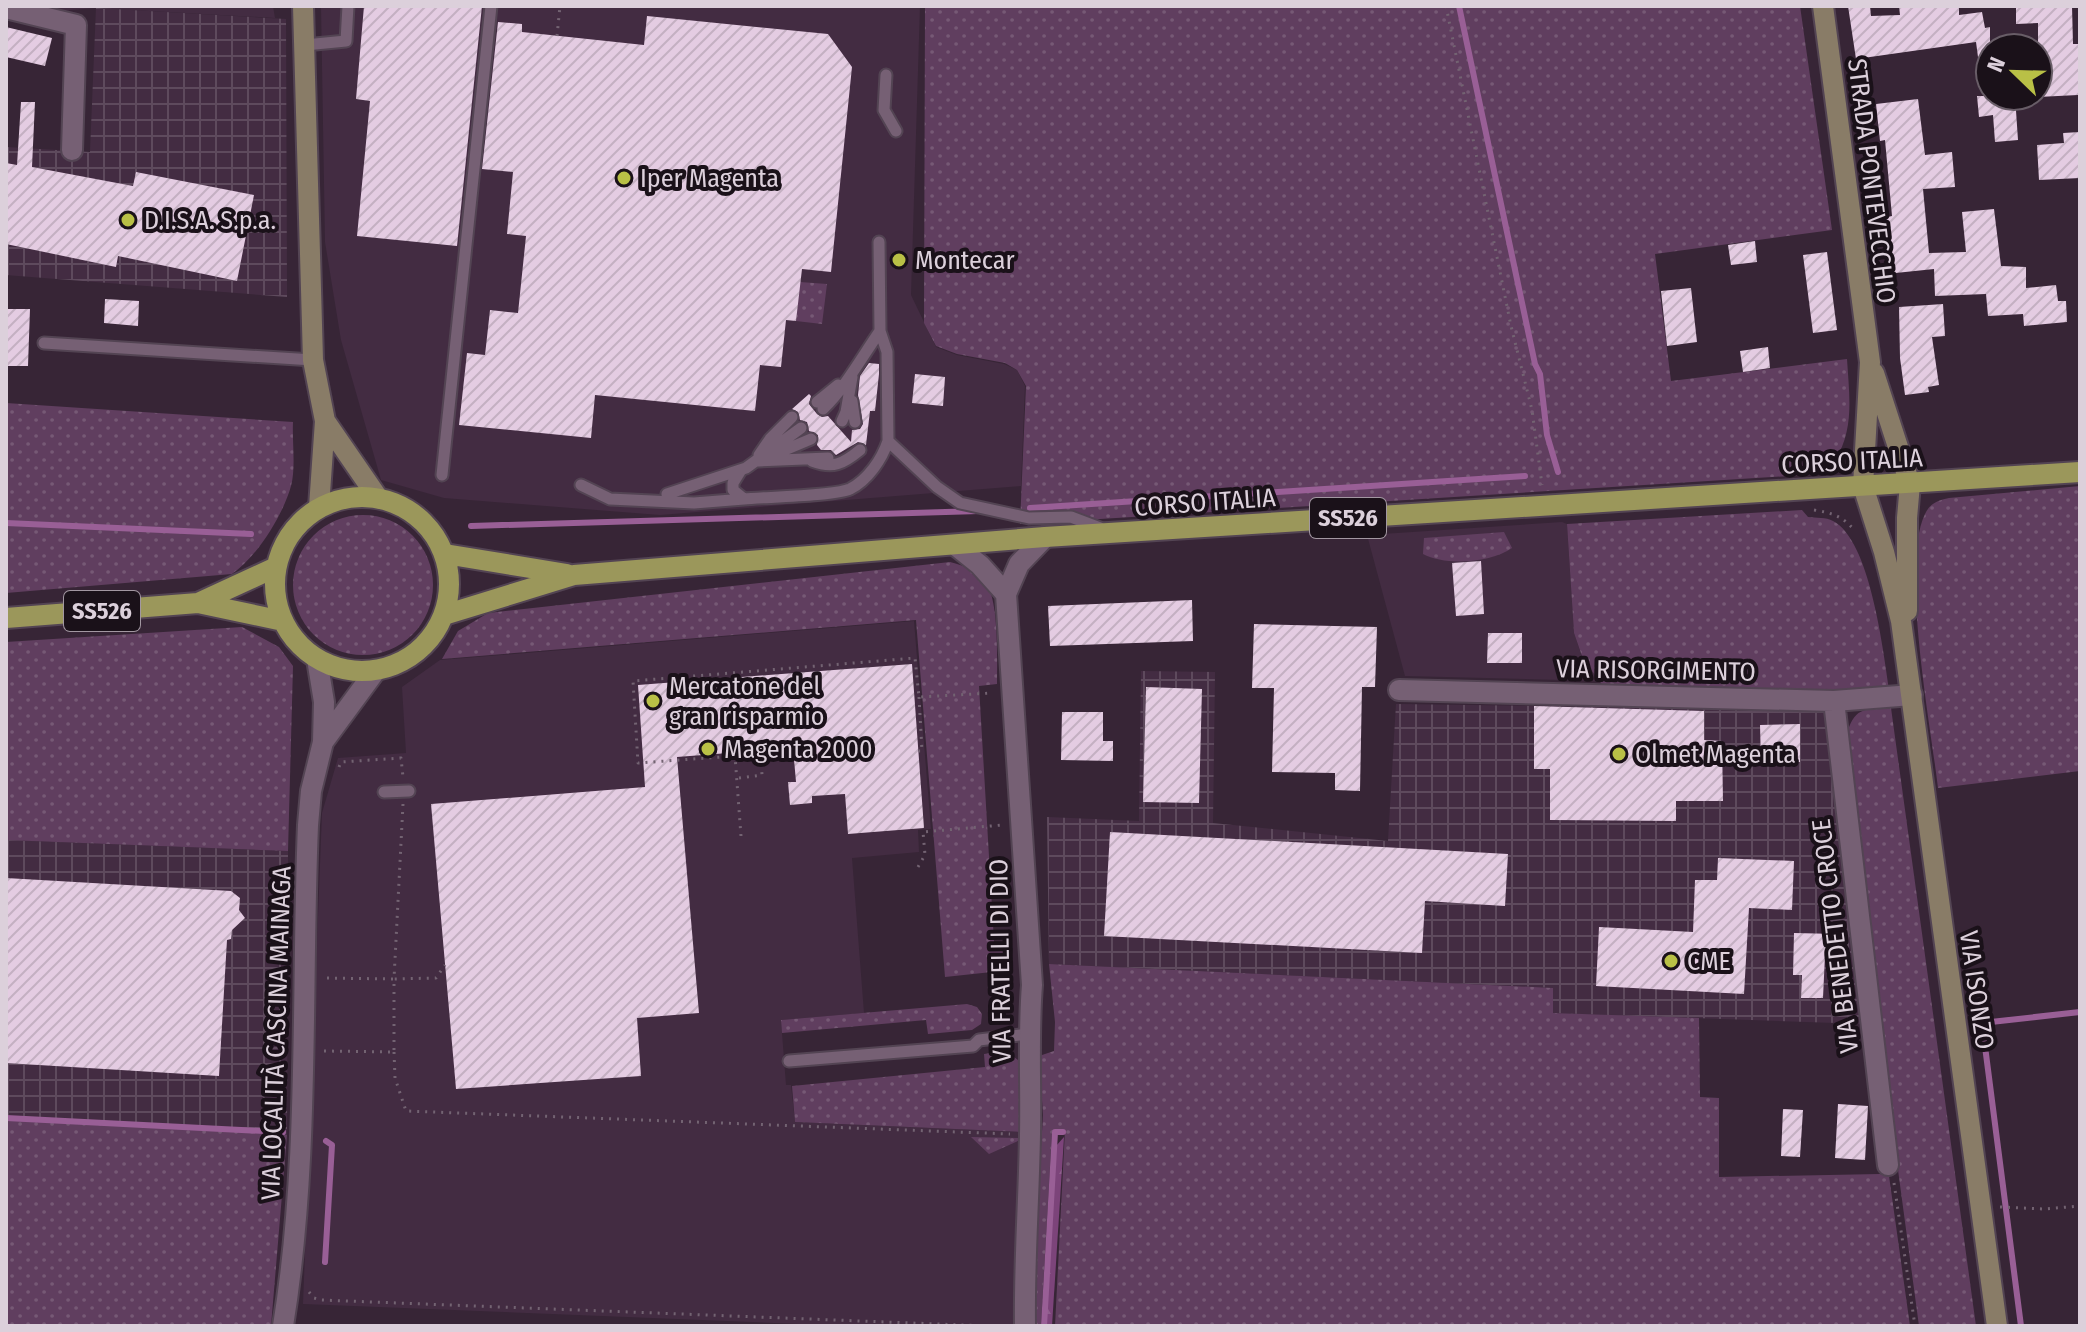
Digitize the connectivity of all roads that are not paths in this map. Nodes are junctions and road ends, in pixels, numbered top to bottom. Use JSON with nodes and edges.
{"nodes":[{"id":1,"x":303,"y":6,"type":"edge"},
{"id":2,"x":348,"y":6,"type":"edge"},
{"id":3,"x":491,"y":6,"type":"edge"},
{"id":4,"x":1823,"y":6,"type":"edge"},
{"id":5,"x":6,"y":8,"type":"edge"},
{"id":6,"x":305,"y":45,"type":"junction"},
{"id":7,"x":886,"y":75,"type":"dead end"},
{"id":8,"x":896,"y":131,"type":"dead end"},
{"id":9,"x":72,"y":150,"type":"dead end"},
{"id":10,"x":879,"y":242,"type":"dead end"},
{"id":11,"x":880,"y":331,"type":"junction"},
{"id":12,"x":44,"y":343,"type":"dead end"},
{"id":13,"x":313,"y":360,"type":"junction"},
{"id":14,"x":1870,"y":362,"type":"junction"},
{"id":15,"x":850,"y":380,"type":"junction"},
{"id":16,"x":325,"y":421,"type":"junction"},
{"id":17,"x":796,"y":422,"type":"dead end"},
{"id":18,"x":888,"y":441,"type":"junction"},
{"id":19,"x":860,"y":450,"type":"dead end"},
{"id":20,"x":808,"y":459,"type":"junction"},
{"id":21,"x":757,"y":460,"type":"junction"},
{"id":22,"x":744,"y":469,"type":"junction"},
{"id":23,"x":2080,"y":472,"type":"edge"},
{"id":24,"x":442,"y":475,"type":"dead end"},
{"id":25,"x":1910,"y":484,"type":"junction"},
{"id":26,"x":581,"y":485,"type":"dead end"},
{"id":27,"x":1863,"y":486,"type":"junction"},
{"id":28,"x":667,"y":494,"type":"dead end"},
{"id":29,"x":378,"y":498,"type":"junction"},
{"id":30,"x":744,"y":499,"type":"junction"},
{"id":31,"x":319,"y":507,"type":"junction"},
{"id":32,"x":1115,"y":534,"type":"junction"},
{"id":33,"x":1045,"y":537,"type":"junction"},
{"id":34,"x":955,"y":545,"type":"junction"},
{"id":35,"x":445,"y":554,"type":"junction"},
{"id":36,"x":276,"y":567,"type":"junction"},
{"id":37,"x":574,"y":575,"type":"junction"},
{"id":38,"x":1006,"y":594,"type":"junction"},
{"id":39,"x":198,"y":603,"type":"junction"},
{"id":40,"x":444,"y":615,"type":"junction"},
{"id":41,"x":6,"y":618,"type":"edge"},
{"id":42,"x":283,"y":621,"type":"junction"},
{"id":43,"x":317,"y":659,"type":"junction"},
{"id":44,"x":1907,"y":660,"type":"junction"},
{"id":45,"x":376,"y":670,"type":"junction"},
{"id":46,"x":1399,"y":690,"type":"dead end"},
{"id":47,"x":1912,"y":695,"type":"junction"},
{"id":48,"x":1834,"y":701,"type":"junction"},
{"id":49,"x":323,"y":742,"type":"junction"},
{"id":50,"x":407,"y":791,"type":"road end"},
{"id":51,"x":384,"y":792,"type":"dead end"},
{"id":52,"x":1028,"y":1034,"type":"junction"},
{"id":53,"x":789,"y":1061,"type":"dead end"},
{"id":54,"x":1888,"y":1165,"type":"road end"},
{"id":55,"x":283,"y":1326,"type":"edge"},
{"id":56,"x":1025,"y":1326,"type":"edge"},
{"id":57,"x":1997,"y":1326,"type":"edge"}],
"edges":[{"from":1,"to":6,"type":"street"},
{"from":2,"to":6,"type":"lane"},
{"from":3,"to":24,"type":"lane"},
{"from":4,"to":14,"type":"street","name":"STRADA PONTEVECCHIO"},
{"from":5,"to":9,"type":"street"},
{"from":6,"to":13,"type":"street"},
{"from":7,"to":8,"type":"lane"},
{"from":10,"to":11,"type":"lane"},
{"from":11,"to":15,"type":"lane"},
{"from":11,"to":18,"type":"lane"},
{"from":12,"to":13,"type":"lane"},
{"from":13,"to":16,"type":"street"},
{"from":14,"to":25,"type":"street","name":"STRADA PONTEVECCHIO"},
{"from":14,"to":27,"type":"street","name":"STRADA PONTEVECCHIO"},
{"from":15,"to":15,"type":"lane"},
{"from":15,"to":15,"type":"lane"},
{"from":16,"to":29,"type":"street"},
{"from":16,"to":31,"type":"street"},
{"from":17,"to":21,"type":"lane"},
{"from":18,"to":30,"type":"lane"},
{"from":18,"to":32,"type":"lane"},
{"from":19,"to":20,"type":"lane"},
{"from":20,"to":21,"type":"lane"},
{"from":20,"to":21,"type":"lane"},
{"from":21,"to":22,"type":"lane"},
{"from":22,"to":28,"type":"lane"},
{"from":22,"to":30,"type":"lane"},
{"from":23,"to":25,"type":"main road","name":"CORSO ITALIA","number":"SS526"},
{"from":25,"to":27,"type":"main road","name":"CORSO ITALIA","number":"SS526"},
{"from":25,"to":44,"type":"street","name":"VIA ISONZO"},
{"from":26,"to":30,"type":"lane"},
{"from":27,"to":32,"type":"main road","name":"CORSO ITALIA","number":"SS526"},
{"from":27,"to":44,"type":"street","name":"VIA ISONZO"},
{"from":29,"to":31,"type":"main road"},
{"from":29,"to":35,"type":"main road"},
{"from":31,"to":36,"type":"main road"},
{"from":32,"to":33,"type":"main road","name":"CORSO ITALIA","number":"SS526"},
{"from":33,"to":34,"type":"main road","name":"CORSO ITALIA","number":"SS526"},
{"from":33,"to":38,"type":"street"},
{"from":34,"to":37,"type":"main road","name":"CORSO ITALIA","number":"SS526"},
{"from":34,"to":38,"type":"street"},
{"from":35,"to":37,"type":"main road","name":"CORSO ITALIA","number":"SS526"},
{"from":35,"to":40,"type":"main road"},
{"from":36,"to":39,"type":"main road","number":"SS526"},
{"from":36,"to":42,"type":"main road"},
{"from":37,"to":40,"type":"main road","name":"CORSO ITALIA","number":"SS526"},
{"from":38,"to":52,"type":"street","name":"VIA FRATELLI DI DIO"},
{"from":39,"to":41,"type":"main road","number":"SS526"},
{"from":39,"to":42,"type":"main road","number":"SS526"},
{"from":40,"to":45,"type":"main road"},
{"from":42,"to":43,"type":"main road"},
{"from":43,"to":45,"type":"main road"},
{"from":43,"to":49,"type":"street","name":"VIA LOCALITÀ CASCINA MAINAGA"},
{"from":44,"to":47,"type":"street","name":"VIA ISONZO"},
{"from":45,"to":49,"type":"street","name":"VIA LOCALITÀ CASCINA MAINAGA"},
{"from":46,"to":48,"type":"street","name":"VIA RISORGIMENTO"},
{"from":47,"to":48,"type":"street","name":"VIA RISORGIMENTO"},
{"from":47,"to":57,"type":"street","name":"VIA ISONZO"},
{"from":48,"to":54,"type":"street","name":"VIA BENEDETTO CROCE"},
{"from":49,"to":55,"type":"street","name":"VIA LOCALITÀ CASCINA MAINAGA"},
{"from":50,"to":51,"type":"lane"},
{"from":52,"to":53,"type":"lane"},
{"from":52,"to":56,"type":"street","name":"VIA FRATELLI DI DIO"}]}
